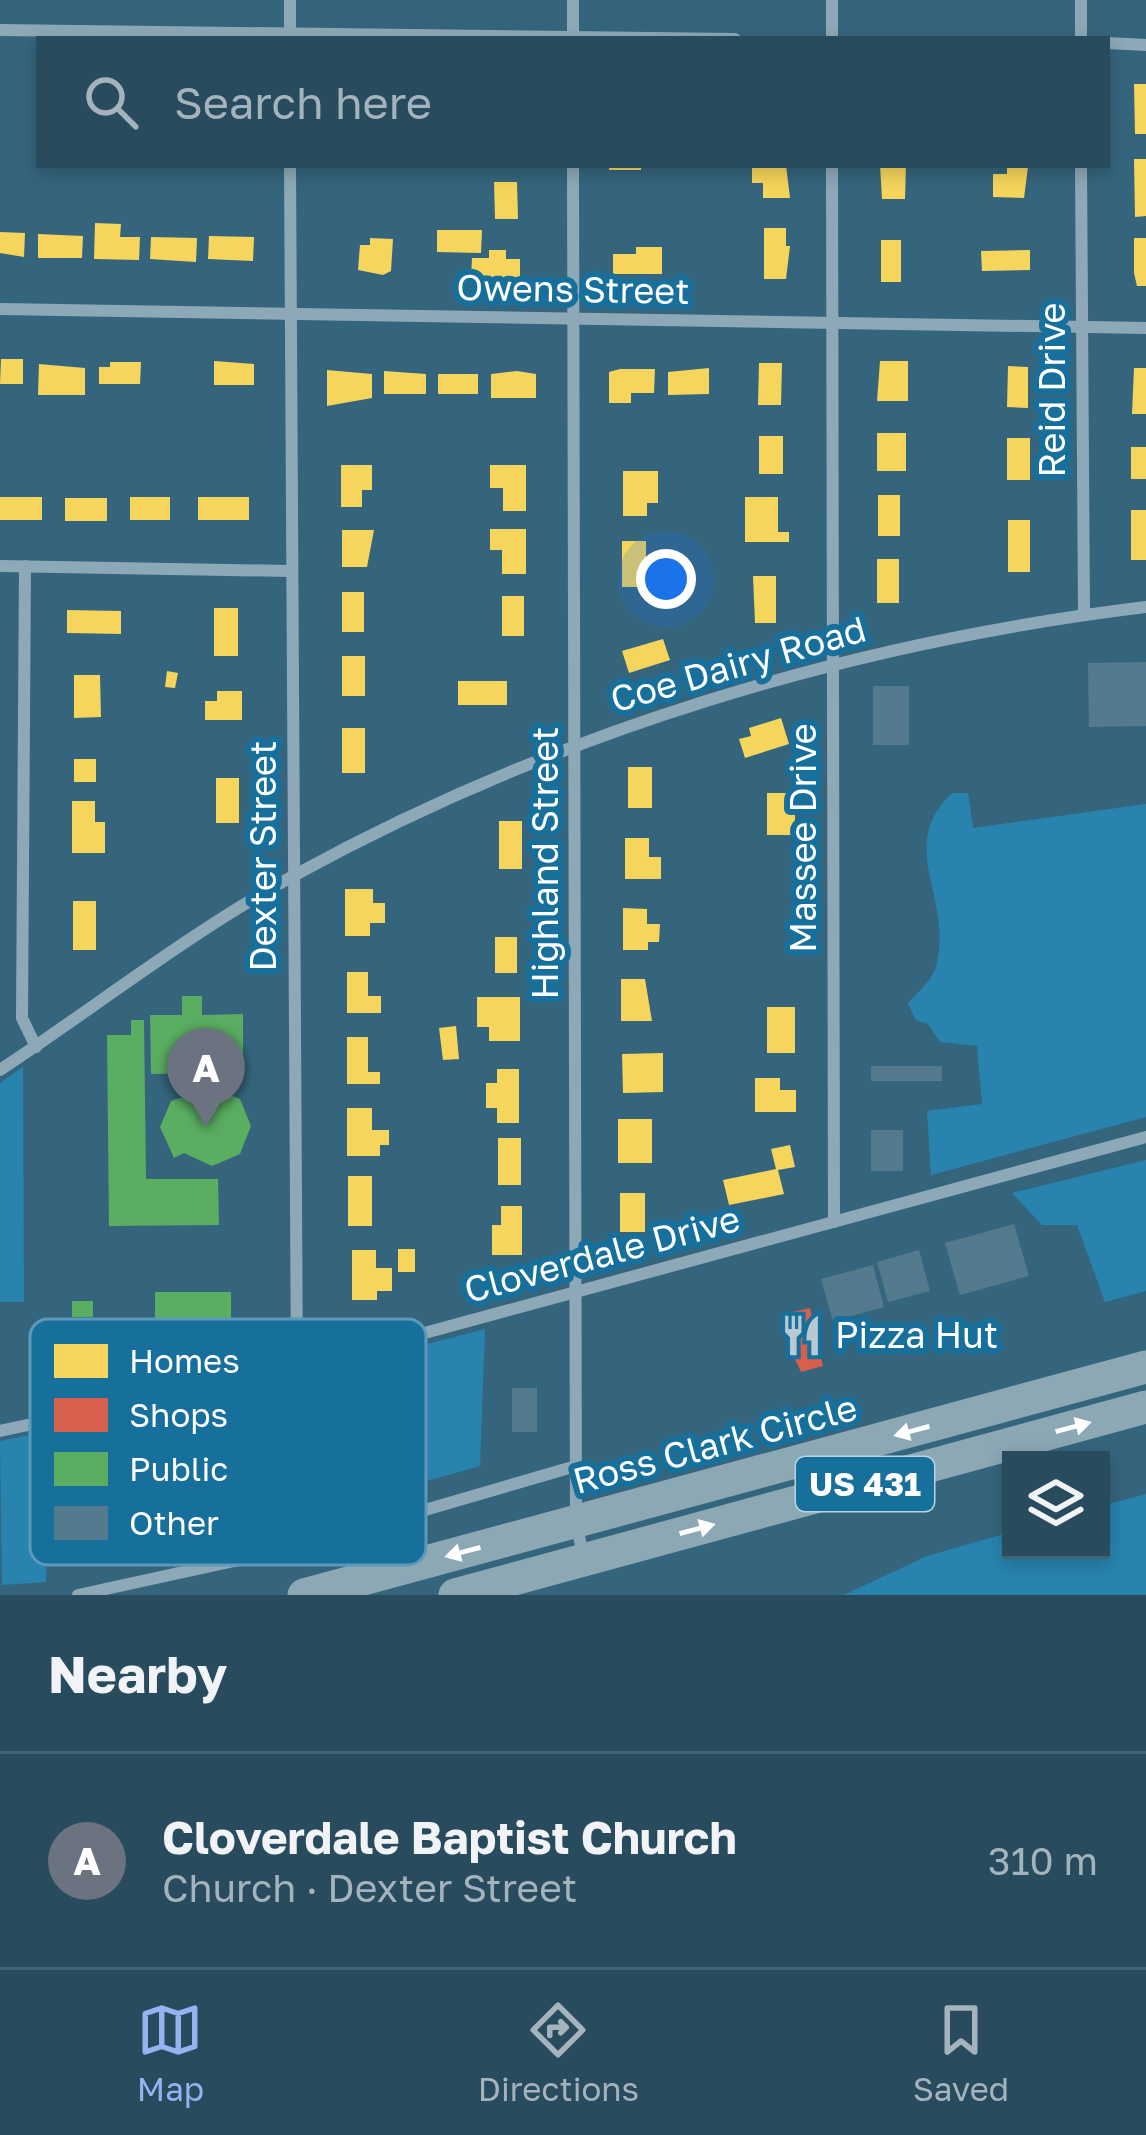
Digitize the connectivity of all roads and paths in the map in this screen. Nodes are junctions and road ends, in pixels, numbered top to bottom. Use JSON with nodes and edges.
{"nodes":[{"id":1,"x":290,"y":0,"type":"edge"},
{"id":2,"x":573,"y":0,"type":"edge"},
{"id":3,"x":832,"y":0,"type":"edge"},
{"id":4,"x":1081,"y":0,"type":"edge"},
{"id":5,"x":0,"y":30,"type":"edge"},
{"id":6,"x":249,"y":36,"type":"edge"},
{"id":7,"x":290,"y":36,"type":"edge"},
{"id":8,"x":573,"y":36,"type":"edge"},
{"id":9,"x":832,"y":36,"type":"edge"},
{"id":10,"x":1081,"y":36,"type":"edge"},
{"id":11,"x":1110,"y":43,"type":"edge"},
{"id":12,"x":1146,"y":45,"type":"edge"},
{"id":13,"x":290,"y":168,"type":"edge"},
{"id":14,"x":573,"y":168,"type":"edge"},
{"id":15,"x":832,"y":168,"type":"edge"},
{"id":16,"x":1082,"y":168,"type":"edge"},
{"id":17,"x":0,"y":309,"type":"edge"},
{"id":18,"x":291,"y":314,"type":"junction"},
{"id":19,"x":574,"y":319,"type":"junction"},
{"id":20,"x":832,"y":323,"type":"junction"},
{"id":21,"x":1082,"y":327,"type":"junction"},
{"id":22,"x":1146,"y":328,"type":"edge"},
{"id":23,"x":0,"y":566,"type":"edge"},
{"id":24,"x":26,"y":566,"type":"junction"},
{"id":25,"x":291,"y":571,"type":"junction"},
{"id":26,"x":1146,"y":607,"type":"edge"},
{"id":27,"x":1084,"y":614,"type":"junction"},
{"id":28,"x":832,"y":663,"type":"junction"},
{"id":29,"x":575,"y":743,"type":"junction"},
{"id":30,"x":294,"y":875,"type":"junction"},
{"id":31,"x":36,"y":1047,"type":"junction"},
{"id":32,"x":0,"y":1070,"type":"edge"},
{"id":33,"x":1146,"y":1137,"type":"edge"},
{"id":34,"x":834,"y":1222,"type":"junction"},
{"id":35,"x":575,"y":1292,"type":"junction"},
{"id":36,"x":296,"y":1319,"type":"edge"},
{"id":37,"x":426,"y":1333,"type":"edge"},
{"id":38,"x":1146,"y":1367,"type":"edge"},
{"id":39,"x":1146,"y":1407,"type":"edge"},
{"id":40,"x":30,"y":1425,"type":"edge"},
{"id":41,"x":0,"y":1431,"type":"edge"},
{"id":42,"x":576,"y":1466,"type":"junction"},
{"id":43,"x":426,"y":1510,"type":"edge"},
{"id":44,"x":576,"y":1522,"type":"junction"},
{"id":45,"x":584,"y":1560,"type":"junction"},
{"id":46,"x":216,"y":1565,"type":"edge"},
{"id":47,"x":347,"y":1589,"type":"edge"},
{"id":48,"x":78,"y":1595,"type":"edge"},
{"id":49,"x":304,"y":1595,"type":"edge"},
{"id":50,"x":455,"y":1595,"type":"edge"}],
"edges":[{"from":1,"to":7,"type":"street"},
{"from":2,"to":8,"type":"street"},
{"from":3,"to":9,"type":"street"},
{"from":4,"to":10,"type":"street"},
{"from":5,"to":6,"type":"street"},
{"from":11,"to":12,"type":"street"},
{"from":13,"to":18,"type":"street","name":"Dexter Street"},
{"from":14,"to":19,"type":"street","name":"Highland Street"},
{"from":15,"to":20,"type":"street","name":"Massee Drive"},
{"from":16,"to":21,"type":"street","name":"Reid Drive"},
{"from":17,"to":18,"type":"street","name":"Owens Street"},
{"from":18,"to":19,"type":"street","name":"Owens Street"},
{"from":18,"to":25,"type":"street","name":"Dexter Street"},
{"from":19,"to":20,"type":"street","name":"Owens Street"},
{"from":19,"to":29,"type":"street","name":"Highland Street"},
{"from":20,"to":21,"type":"street","name":"Owens Street"},
{"from":20,"to":28,"type":"street","name":"Massee Drive"},
{"from":21,"to":22,"type":"street","name":"Owens Street"},
{"from":21,"to":27,"type":"street","name":"Reid Drive"},
{"from":23,"to":24,"type":"street"},
{"from":24,"to":25,"type":"street"},
{"from":24,"to":31,"type":"street"},
{"from":25,"to":30,"type":"street","name":"Dexter Street"},
{"from":26,"to":27,"type":"street","name":"Coe Dairy Road"},
{"from":27,"to":28,"type":"street","name":"Coe Dairy Road"},
{"from":28,"to":29,"type":"street","name":"Coe Dairy Road"},
{"from":28,"to":34,"type":"street","name":"Massee Drive"},
{"from":29,"to":30,"type":"street","name":"Coe Dairy Road"},
{"from":29,"to":35,"type":"street","name":"Highland Street"},
{"from":30,"to":31,"type":"street","name":"Coe Dairy Road"},
{"from":30,"to":36,"type":"street","name":"Dexter Street"},
{"from":31,"to":32,"type":"street","name":"Coe Dairy Road"},
{"from":33,"to":34,"type":"street","name":"Cloverdale Drive"},
{"from":34,"to":35,"type":"street","name":"Cloverdale Drive"},
{"from":35,"to":37,"type":"street","name":"Cloverdale Drive"},
{"from":35,"to":42,"type":"street","name":"Highland Street"},
{"from":38,"to":44,"type":"highway","name":"Ross Clark Circle","number":"US 431","one_way":true},
{"from":45,"to":39,"type":"highway","number":"US 431","one_way":true},
{"from":40,"to":41,"type":"street","name":"Cloverdale Drive"},
{"from":42,"to":43,"type":"street"},
{"from":42,"to":44,"type":"street","name":"Highland Street"},
{"from":44,"to":45,"type":"street","name":"Highland Street"},
{"from":44,"to":47,"type":"highway","name":"Ross Clark Circle","number":"US 431","one_way":true},
{"from":45,"to":50,"type":"highway","number":"US 431"},
{"from":46,"to":48,"type":"street"},
{"from":47,"to":49,"type":"highway","name":"Ross Clark Circle","number":"US 431"}]}
